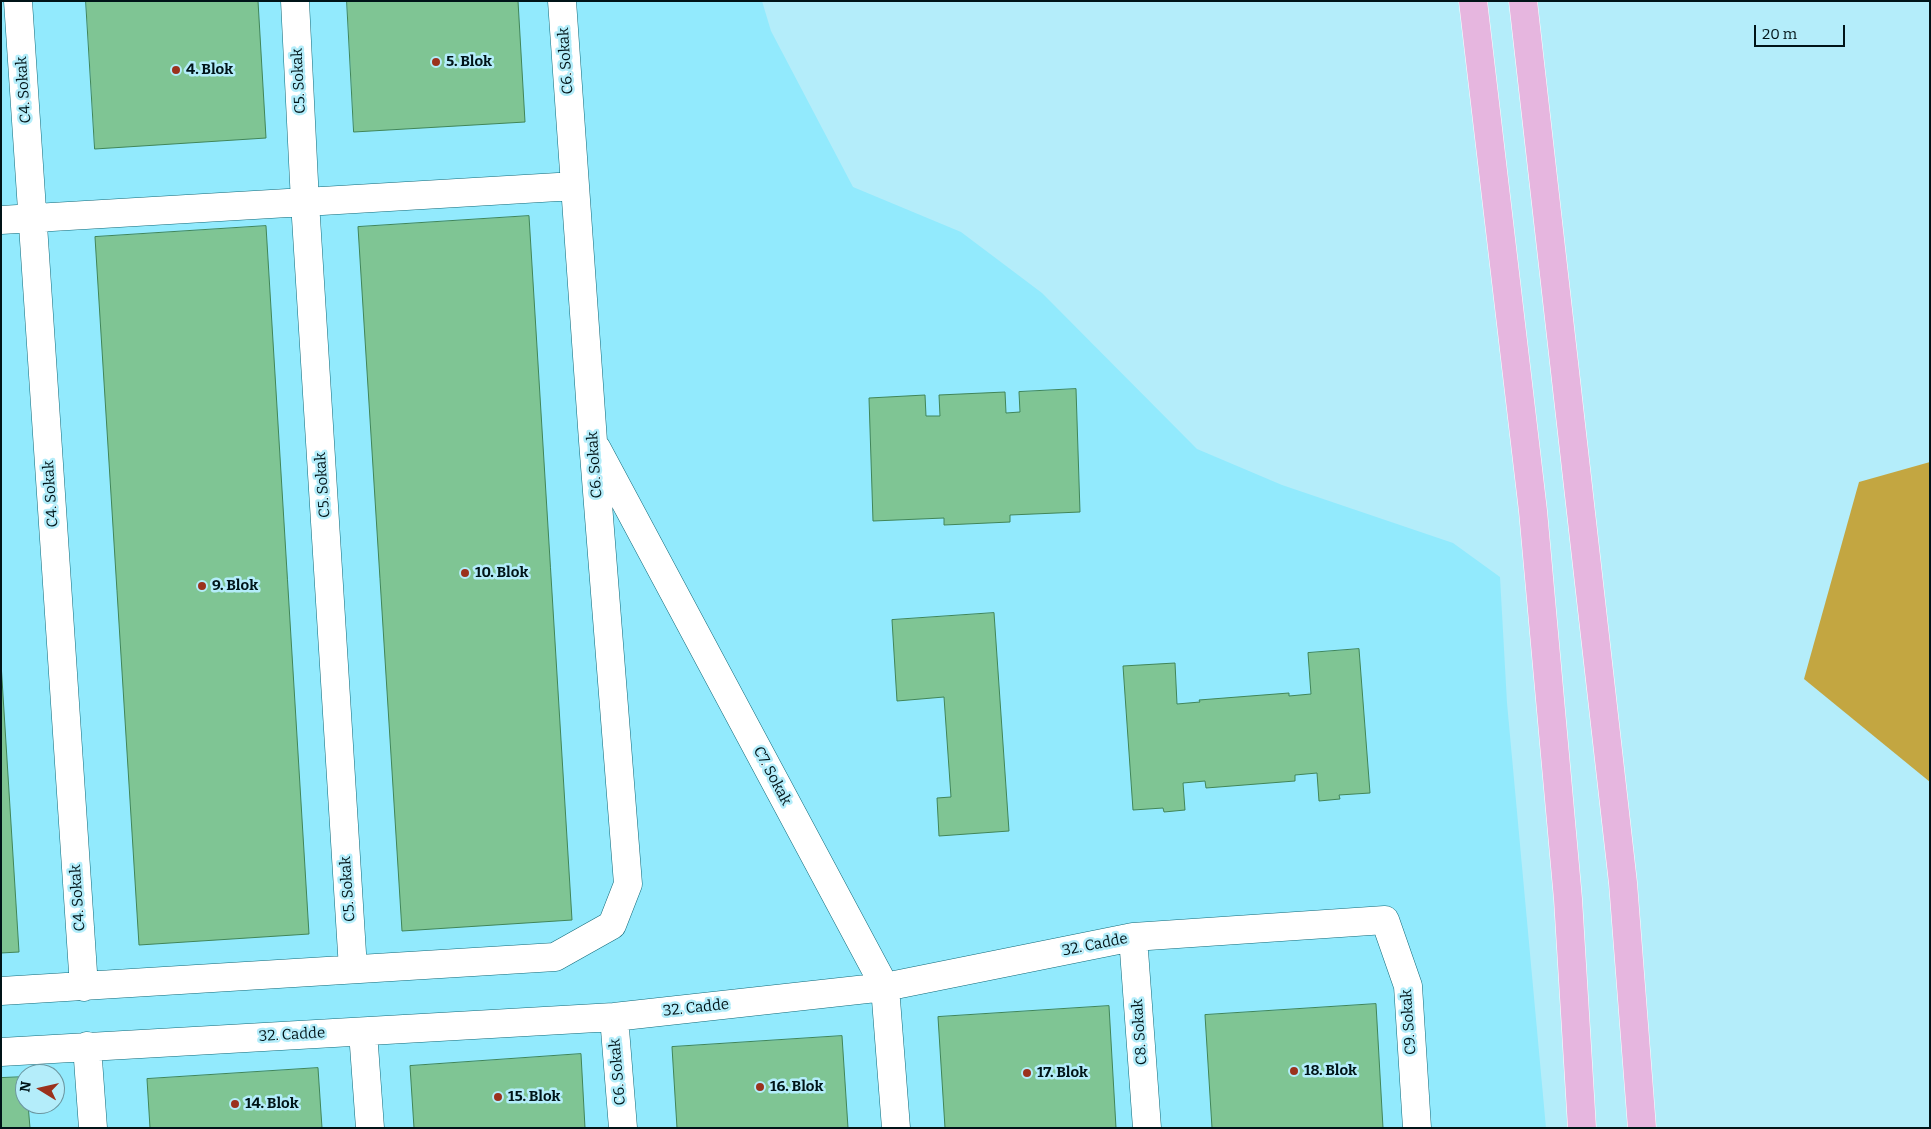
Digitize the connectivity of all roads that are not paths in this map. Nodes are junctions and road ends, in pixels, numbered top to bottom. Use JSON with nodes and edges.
{"nodes":[{"id":1,"x":18,"y":1,"type":"edge"},
{"id":2,"x":294,"y":1,"type":"edge"},
{"id":3,"x":562,"y":1,"type":"edge"},
{"id":4,"x":1473,"y":1,"type":"edge"},
{"id":5,"x":1523,"y":1,"type":"edge"},
{"id":6,"x":575,"y":186,"type":"junction"},
{"id":7,"x":305,"y":202,"type":"junction"},
{"id":8,"x":32,"y":219,"type":"junction"},
{"id":9,"x":1,"y":220,"type":"edge"},
{"id":10,"x":593,"y":441,"type":"junction"},
{"id":11,"x":1385,"y":920,"type":"joint"},
{"id":12,"x":1133,"y":937,"type":"junction"},
{"id":13,"x":353,"y":969,"type":"junction"},
{"id":14,"x":84,"y":987,"type":"junction"},
{"id":15,"x":885,"y":987,"type":"junction"},
{"id":16,"x":1,"y":992,"type":"edge"},
{"id":17,"x":614,"y":1017,"type":"junction"},
{"id":18,"x":363,"y":1032,"type":"junction"},
{"id":19,"x":88,"y":1046,"type":"junction"},
{"id":20,"x":1,"y":1052,"type":"edge"},
{"id":21,"x":93,"y":1128,"type":"edge"},
{"id":22,"x":370,"y":1128,"type":"edge"},
{"id":23,"x":622,"y":1128,"type":"edge"},
{"id":24,"x":896,"y":1128,"type":"edge"},
{"id":25,"x":1147,"y":1128,"type":"edge"},
{"id":26,"x":1417,"y":1128,"type":"edge"},
{"id":27,"x":1582,"y":1128,"type":"edge"},
{"id":28,"x":1642,"y":1128,"type":"edge"}],
"edges":[{"from":1,"to":8,"type":"street","name":"C4. Sokak"},
{"from":2,"to":7,"type":"street","name":"C5. Sokak"},
{"from":3,"to":6,"type":"street","name":"C6. Sokak"},
{"from":4,"to":27,"type":"main road"},
{"from":5,"to":28,"type":"main road"},
{"from":6,"to":7,"type":"street"},
{"from":6,"to":10,"type":"street","name":"C6. Sokak"},
{"from":7,"to":8,"type":"street"},
{"from":7,"to":13,"type":"street","name":"C5. Sokak"},
{"from":8,"to":9,"type":"street"},
{"from":8,"to":14,"type":"street","name":"C4. Sokak"},
{"from":10,"to":13,"type":"street","name":"C6. Sokak"},
{"from":10,"to":15,"type":"street","name":"C7. Sokak"},
{"from":11,"to":12,"type":"street","name":"32. Cadde"},
{"from":11,"to":26,"type":"street","name":"C9. Sokak"},
{"from":12,"to":15,"type":"street","name":"32. Cadde"},
{"from":12,"to":25,"type":"street","name":"C8. Sokak"},
{"from":13,"to":14,"type":"street"},
{"from":14,"to":16,"type":"street"},
{"from":15,"to":17,"type":"street","name":"32. Cadde"},
{"from":15,"to":24,"type":"street","name":"C7. Sokak"},
{"from":17,"to":18,"type":"street","name":"32. Cadde"},
{"from":17,"to":23,"type":"street","name":"C6. Sokak"},
{"from":18,"to":19,"type":"street","name":"32. Cadde"},
{"from":18,"to":22,"type":"street"},
{"from":19,"to":20,"type":"street","name":"32. Cadde"},
{"from":19,"to":21,"type":"street"}]}
